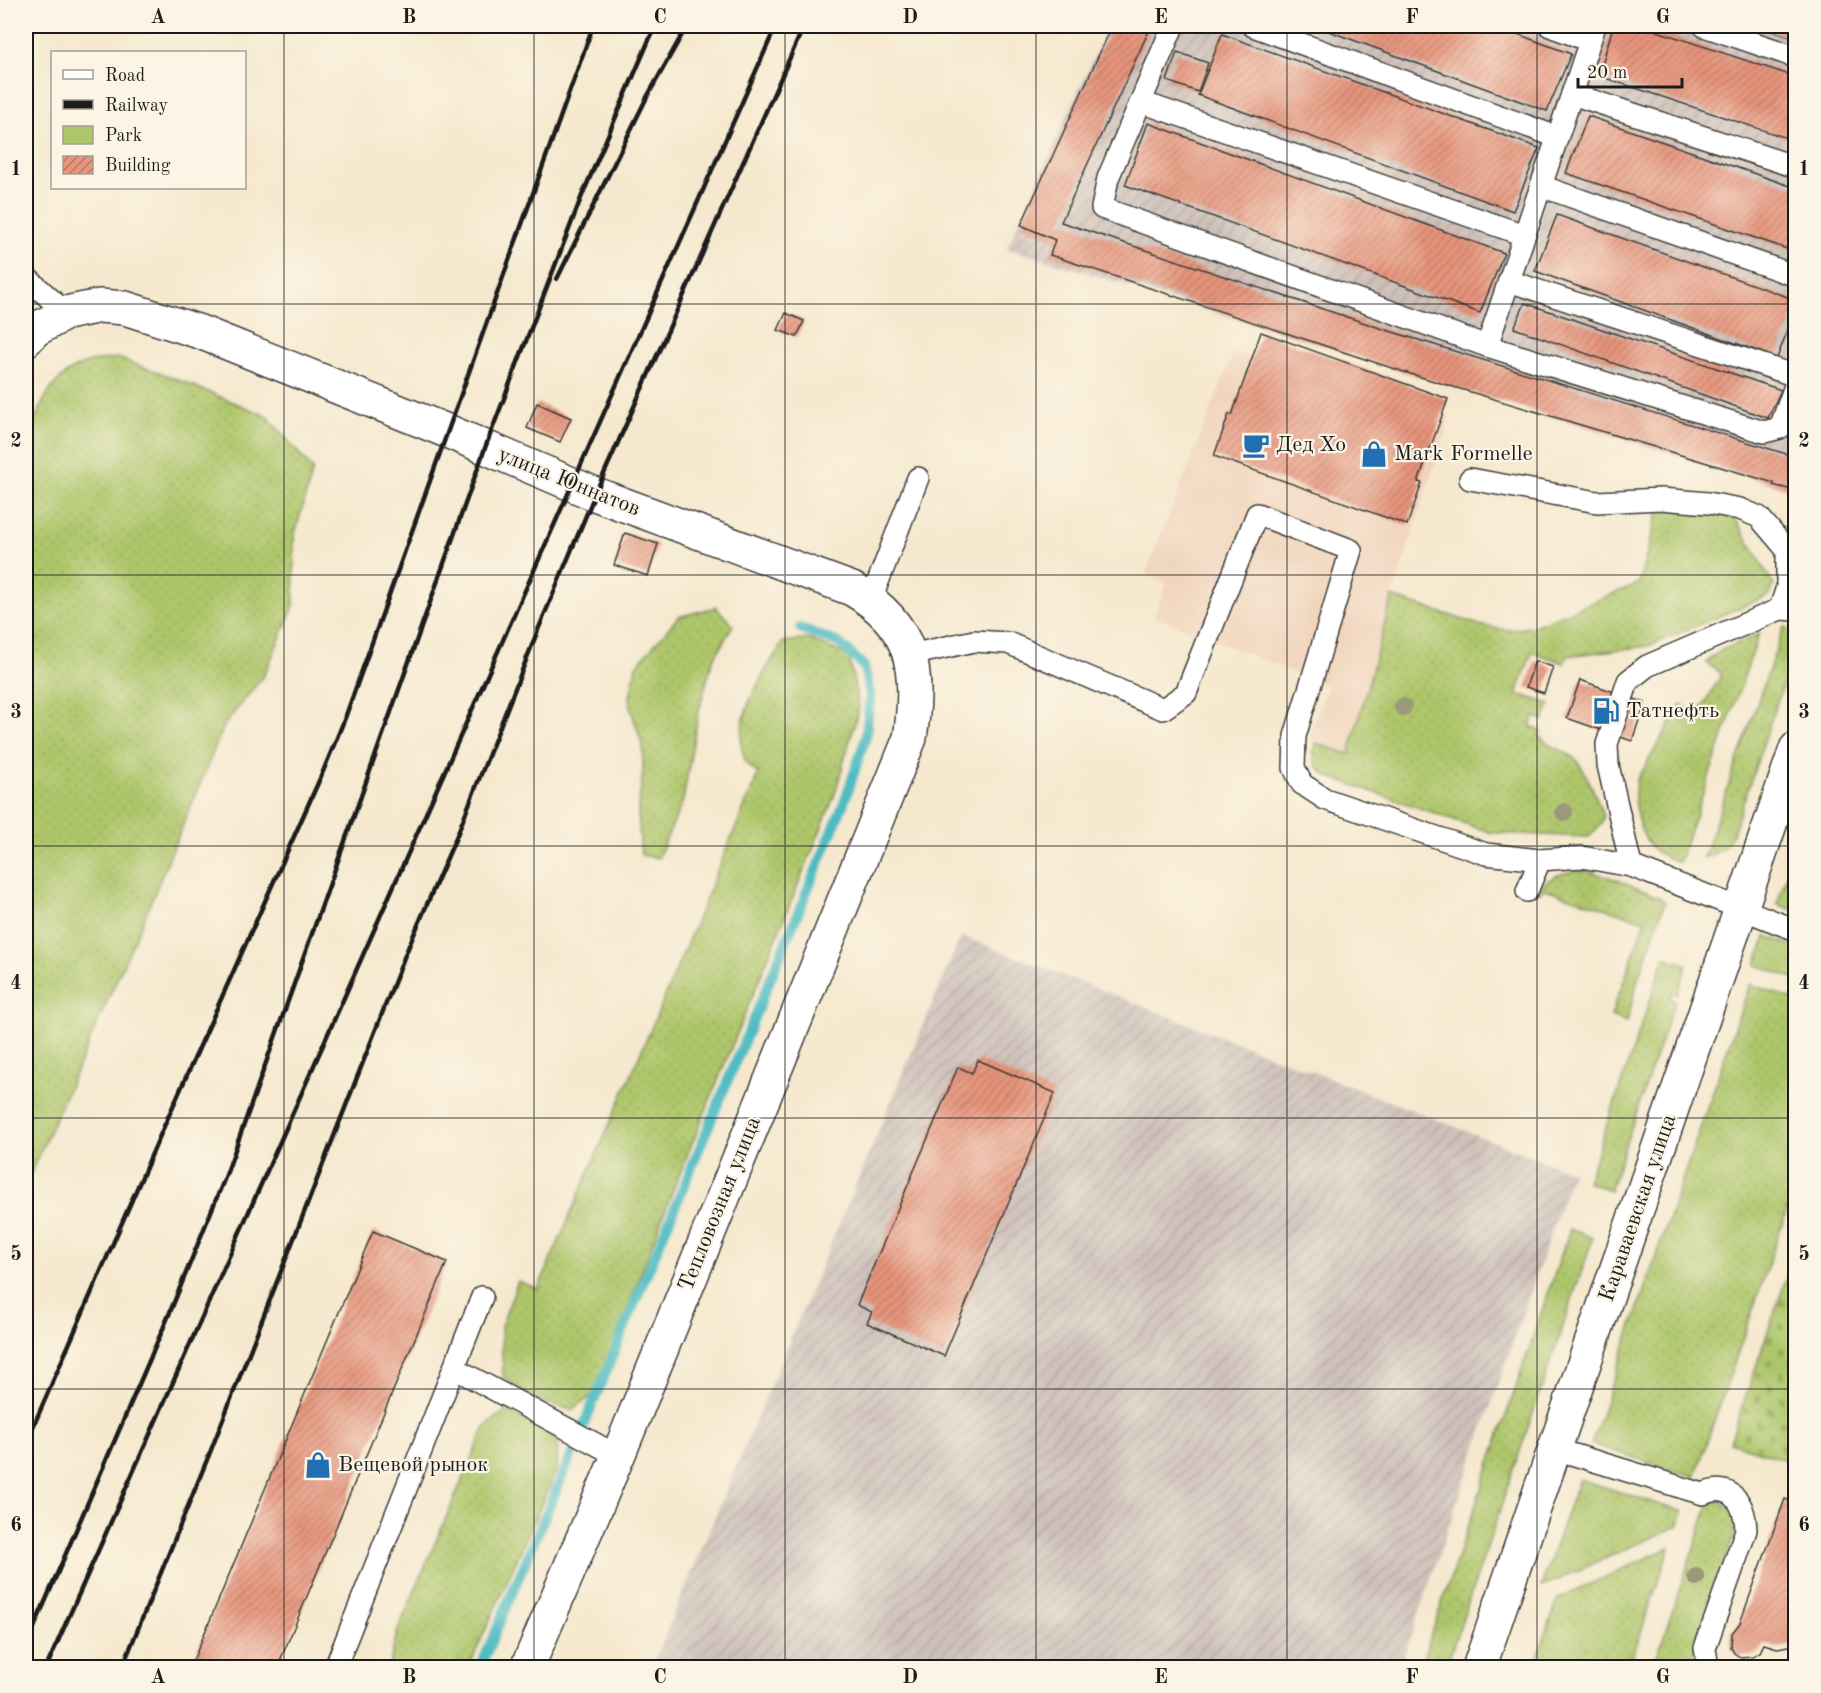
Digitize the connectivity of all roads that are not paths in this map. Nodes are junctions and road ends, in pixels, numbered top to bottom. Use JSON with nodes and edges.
{"nodes":[{"id":1,"x":1173,"y":26,"type":"edge"},
{"id":2,"x":1253,"y":26,"type":"edge"},
{"id":3,"x":1550,"y":26,"type":"edge"},
{"id":4,"x":1704,"y":26,"type":"edge"},
{"id":5,"x":1592,"y":33,"type":"edge"},
{"id":6,"x":1796,"y":57,"type":"edge"},
{"id":7,"x":1572,"y":94,"type":"junction"},
{"id":8,"x":1141,"y":102,"type":"junction"},
{"id":9,"x":1557,"y":137,"type":"junction"},
{"id":10,"x":1796,"y":167,"type":"edge"},
{"id":11,"x":1541,"y":186,"type":"junction"},
{"id":12,"x":1524,"y":235,"type":"junction"},
{"id":13,"x":1796,"y":276,"type":"edge"},
{"id":14,"x":26,"y":277,"type":"edge"},
{"id":15,"x":1509,"y":281,"type":"junction"},
{"id":16,"x":66,"y":312,"type":"junction"},
{"id":17,"x":26,"y":340,"type":"edge"},
{"id":18,"x":1487,"y":346,"type":"junction"},
{"id":19,"x":1796,"y":376,"type":"edge"},
{"id":20,"x":1796,"y":383,"type":"edge"},
{"id":21,"x":918,"y":478,"type":"dead end"},
{"id":22,"x":1470,"y":479,"type":"dead end"},
{"id":23,"x":871,"y":600,"type":"junction"},
{"id":24,"x":1788,"y":609,"type":"edge"},
{"id":25,"x":910,"y":655,"type":"junction"},
{"id":26,"x":910,"y":738,"type":"joint"},
{"id":27,"x":1796,"y":749,"type":"edge"},
{"id":28,"x":1540,"y":860,"type":"junction"},
{"id":29,"x":1630,"y":866,"type":"junction"},
{"id":30,"x":1527,"y":891,"type":"dead end"},
{"id":31,"x":1741,"y":909,"type":"junction"},
{"id":32,"x":1796,"y":930,"type":"edge"},
{"id":33,"x":482,"y":1297,"type":"dead end"},
{"id":34,"x":454,"y":1368,"type":"junction"},
{"id":35,"x":1555,"y":1449,"type":"junction"},
{"id":36,"x":618,"y":1456,"type":"junction"},
{"id":37,"x":335,"y":1668,"type":"edge"},
{"id":38,"x":527,"y":1668,"type":"edge"},
{"id":39,"x":1479,"y":1668,"type":"edge"},
{"id":40,"x":1707,"y":1668,"type":"edge"}],
"edges":[{"from":1,"to":8,"type":"lane"},
{"from":2,"to":9,"type":"lane"},
{"from":3,"to":5,"type":"lane"},
{"from":4,"to":6,"type":"lane"},
{"from":5,"to":7,"type":"lane"},
{"from":7,"to":9,"type":"lane"},
{"from":7,"to":10,"type":"lane"},
{"from":8,"to":12,"type":"lane"},
{"from":8,"to":18,"type":"lane"},
{"from":9,"to":11,"type":"lane"},
{"from":11,"to":12,"type":"lane"},
{"from":11,"to":13,"type":"lane"},
{"from":12,"to":15,"type":"lane"},
{"from":14,"to":16,"type":"lane"},
{"from":15,"to":18,"type":"lane"},
{"from":15,"to":19,"type":"lane"},
{"from":16,"to":17,"type":"street"},
{"from":16,"to":23,"type":"street","name":"улица Юннатов"},
{"from":18,"to":20,"type":"lane"},
{"from":21,"to":23,"type":"lane"},
{"from":22,"to":24,"type":"lane"},
{"from":23,"to":25,"type":"street","name":"улица Юннатов"},
{"from":24,"to":29,"type":"lane"},
{"from":25,"to":26,"type":"street","name":"улица Юннатов"},
{"from":25,"to":28,"type":"lane"},
{"from":26,"to":36,"type":"street","name":"Тепловозная улица"},
{"from":27,"to":31,"type":"street","name":"Караваевская улица"},
{"from":28,"to":29,"type":"lane"},
{"from":28,"to":30,"type":"lane"},
{"from":29,"to":31,"type":"lane"},
{"from":31,"to":32,"type":"lane"},
{"from":31,"to":35,"type":"street","name":"Караваевская улица"},
{"from":33,"to":34,"type":"lane"},
{"from":34,"to":36,"type":"lane"},
{"from":34,"to":37,"type":"lane"},
{"from":35,"to":39,"type":"street","name":"Караваевская улица"},
{"from":35,"to":40,"type":"lane"},
{"from":36,"to":38,"type":"street","name":"Тепловозная улица"}]}
